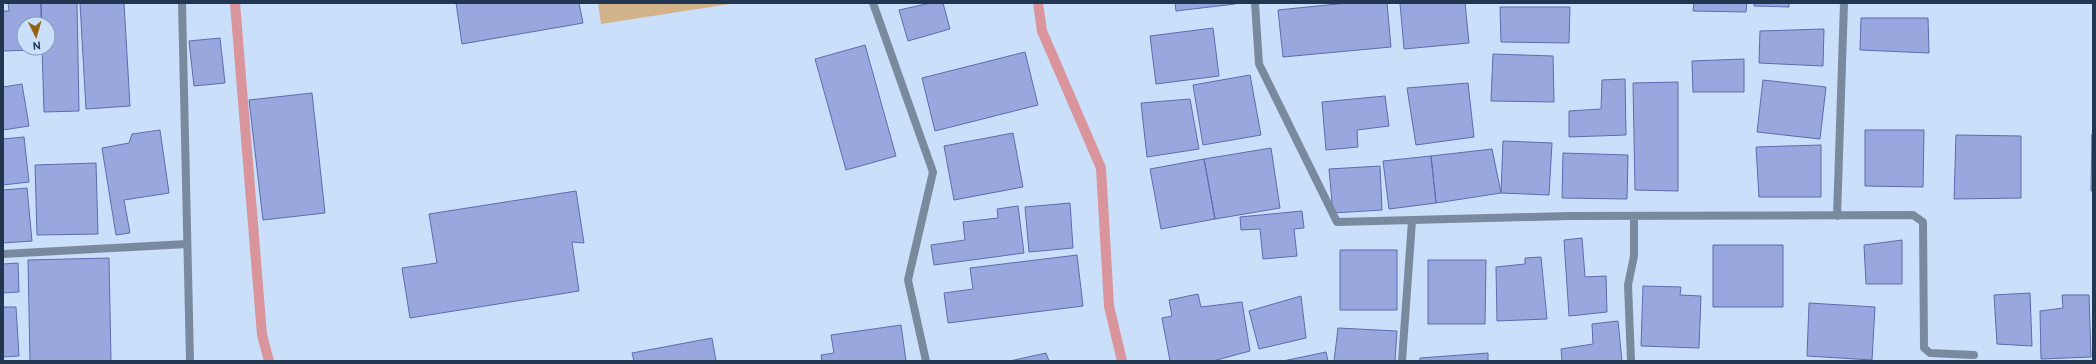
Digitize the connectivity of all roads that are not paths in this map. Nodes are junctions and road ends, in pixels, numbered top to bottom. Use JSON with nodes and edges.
{"nodes":[{"id":1,"x":182,"y":3,"type":"edge"},
{"id":2,"x":873,"y":3,"type":"edge"},
{"id":3,"x":1256,"y":3,"type":"edge"},
{"id":4,"x":1844,"y":3,"type":"edge"},
{"id":5,"x":1634,"y":216,"type":"junction"},
{"id":6,"x":1837,"y":216,"type":"junction"},
{"id":7,"x":1412,"y":221,"type":"junction"},
{"id":8,"x":187,"y":244,"type":"junction"},
{"id":9,"x":3,"y":254,"type":"edge"},
{"id":10,"x":1974,"y":355,"type":"dead end"},
{"id":11,"x":190,"y":361,"type":"edge"},
{"id":12,"x":926,"y":361,"type":"edge"},
{"id":13,"x":1402,"y":361,"type":"edge"},
{"id":14,"x":1631,"y":361,"type":"edge"}],
"edges":[{"from":1,"to":8,"type":"street"},
{"from":2,"to":12,"type":"street"},
{"from":3,"to":7,"type":"street"},
{"from":4,"to":6,"type":"street"},
{"from":5,"to":6,"type":"street"},
{"from":5,"to":7,"type":"street"},
{"from":5,"to":14,"type":"street"},
{"from":6,"to":10,"type":"street"},
{"from":7,"to":13,"type":"street"},
{"from":8,"to":9,"type":"street"},
{"from":8,"to":11,"type":"street"}]}
